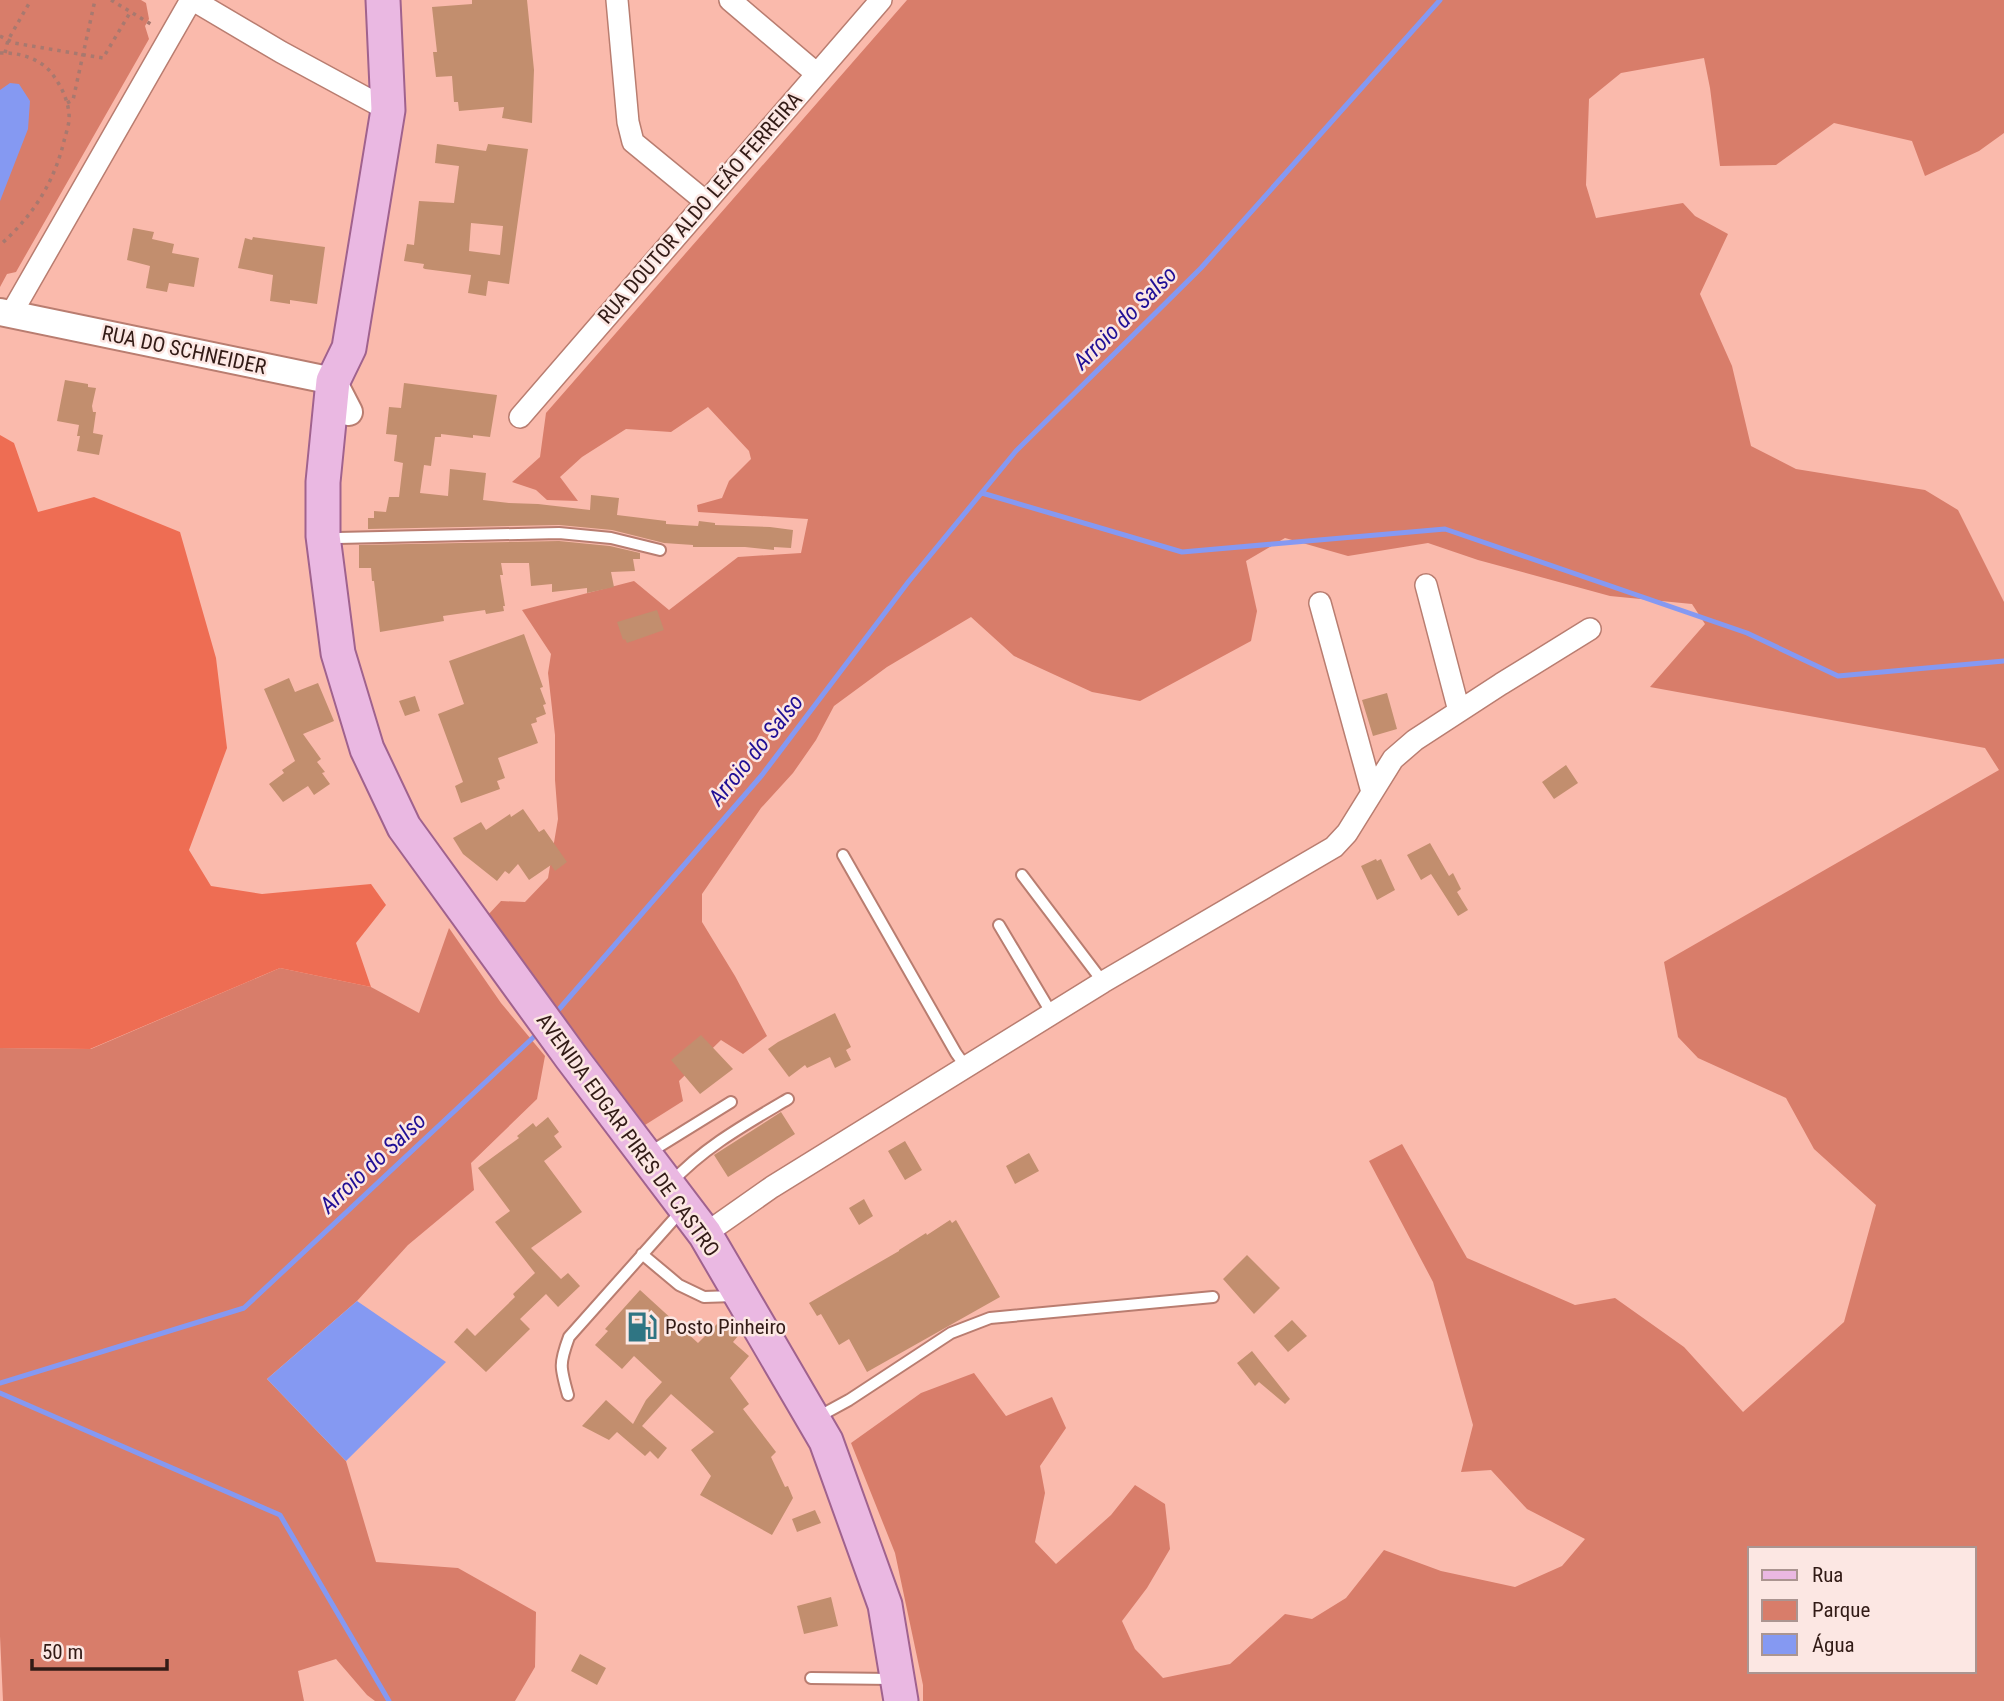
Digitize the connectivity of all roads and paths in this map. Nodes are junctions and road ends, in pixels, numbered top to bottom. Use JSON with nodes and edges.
{"nodes":[{"id":1,"x":31,"y":0,"type":"edge"},
{"id":2,"x":95,"y":0,"type":"edge"},
{"id":3,"x":111,"y":0,"type":"edge"},
{"id":4,"x":192,"y":0,"type":"edge"},
{"id":5,"x":383,"y":0,"type":"edge"},
{"id":6,"x":617,"y":0,"type":"edge"},
{"id":7,"x":730,"y":0,"type":"edge"},
{"id":8,"x":881,"y":0,"type":"edge"},
{"id":9,"x":131,"y":12,"type":"junction"},
{"id":10,"x":0,"y":36,"type":"edge"},
{"id":11,"x":171,"y":36,"type":"junction"},
{"id":12,"x":8,"y":40,"type":"junction"},
{"id":13,"x":3,"y":53,"type":"edge"},
{"id":14,"x":83,"y":55,"type":"junction"},
{"id":15,"x":817,"y":74,"type":"junction"},
{"id":16,"x":67,"y":103,"type":"junction"},
{"id":17,"x":388,"y":110,"type":"junction"},
{"id":18,"x":706,"y":202,"type":"junction"},
{"id":19,"x":0,"y":245,"type":"edge"},
{"id":20,"x":5,"y":313,"type":"edge"},
{"id":21,"x":349,"y":348,"type":"junction"},
{"id":22,"x":333,"y":381,"type":"junction"},
{"id":23,"x":349,"y":412,"type":"junction"},
{"id":24,"x":520,"y":417,"type":"dead end"},
{"id":25,"x":338,"y":538,"type":"junction"},
{"id":26,"x":660,"y":550,"type":"dead end"},
{"id":27,"x":329,"y":584,"type":"junction"},
{"id":28,"x":1426,"y":585,"type":"dead end"},
{"id":29,"x":1320,"y":603,"type":"dead end"},
{"id":30,"x":1590,"y":629,"type":"dead end"},
{"id":31,"x":1459,"y":711,"type":"junction"},
{"id":32,"x":1373,"y":792,"type":"junction"},
{"id":33,"x":843,"y":855,"type":"dead end"},
{"id":34,"x":1022,"y":875,"type":"dead end"},
{"id":35,"x":999,"y":925,"type":"dead end"},
{"id":36,"x":1103,"y":982,"type":"junction"},
{"id":37,"x":1052,"y":1014,"type":"junction"},
{"id":38,"x":966,"y":1067,"type":"junction"},
{"id":39,"x":788,"y":1099,"type":"dead end"},
{"id":40,"x":731,"y":1102,"type":"dead end"},
{"id":41,"x":645,"y":1155,"type":"junction"},
{"id":42,"x":676,"y":1196,"type":"junction"},
{"id":43,"x":705,"y":1234,"type":"junction"},
{"id":44,"x":642,"y":1254,"type":"junction"},
{"id":45,"x":741,"y":1296,"type":"junction"},
{"id":46,"x":1213,"y":1297,"type":"dead end"},
{"id":47,"x":568,"y":1395,"type":"dead end"},
{"id":48,"x":813,"y":1419,"type":"junction"},
{"id":49,"x":811,"y":1678,"type":"dead end"},
{"id":50,"x":899,"y":1690,"type":"edge"}],
"edges":[{"from":1,"to":12,"type":"path"},
{"from":2,"to":14,"type":"path"},
{"from":3,"to":9,"type":"path"},
{"from":4,"to":11,"type":"street"},
{"from":4,"to":17,"type":"street"},
{"from":5,"to":17,"type":"main road","name":"AVENIDA EDGAR PIRES DE CASTRO"},
{"from":6,"to":18,"type":"street"},
{"from":7,"to":15,"type":"street"},
{"from":8,"to":15,"type":"street","name":"RUA DOUTOR ALDO LEÃO FERREIRA"},
{"from":9,"to":11,"type":"path"},
{"from":9,"to":14,"type":"path"},
{"from":10,"to":12,"type":"path"},
{"from":11,"to":20,"type":"street"},
{"from":12,"to":13,"type":"path"},
{"from":12,"to":14,"type":"path"},
{"from":13,"to":16,"type":"path"},
{"from":14,"to":16,"type":"path"},
{"from":15,"to":18,"type":"street","name":"RUA DOUTOR ALDO LEÃO FERREIRA"},
{"from":16,"to":19,"type":"path"},
{"from":17,"to":21,"type":"main road","name":"AVENIDA EDGAR PIRES DE CASTRO"},
{"from":18,"to":24,"type":"street","name":"RUA DOUTOR ALDO LEÃO FERREIRA"},
{"from":20,"to":22,"type":"street","name":"RUA DO SCHNEIDER"},
{"from":21,"to":22,"type":"main road","name":"AVENIDA EDGAR PIRES DE CASTRO"},
{"from":21,"to":23,"type":"main road","name":"AVENIDA EDGAR PIRES DE CASTRO"},
{"from":22,"to":23,"type":"street"},
{"from":22,"to":27,"type":"main road","name":"AVENIDA EDGAR PIRES DE CASTRO"},
{"from":23,"to":25,"type":"main road","name":"AVENIDA EDGAR PIRES DE CASTRO"},
{"from":25,"to":26,"type":"lane"},
{"from":25,"to":27,"type":"main road","name":"AVENIDA EDGAR PIRES DE CASTRO"},
{"from":27,"to":41,"type":"main road","name":"AVENIDA EDGAR PIRES DE CASTRO"},
{"from":28,"to":31,"type":"street"},
{"from":29,"to":32,"type":"street"},
{"from":30,"to":31,"type":"street"},
{"from":31,"to":32,"type":"street"},
{"from":32,"to":36,"type":"street"},
{"from":33,"to":38,"type":"lane"},
{"from":34,"to":36,"type":"lane"},
{"from":35,"to":37,"type":"lane"},
{"from":36,"to":37,"type":"street"},
{"from":37,"to":38,"type":"street"},
{"from":38,"to":43,"type":"street"},
{"from":39,"to":42,"type":"lane"},
{"from":40,"to":41,"type":"lane"},
{"from":41,"to":42,"type":"main road","name":"AVENIDA EDGAR PIRES DE CASTRO"},
{"from":42,"to":43,"type":"main road","name":"AVENIDA EDGAR PIRES DE CASTRO"},
{"from":42,"to":44,"type":"lane"},
{"from":43,"to":45,"type":"main road","name":"AVENIDA EDGAR PIRES DE CASTRO"},
{"from":44,"to":45,"type":"lane"},
{"from":44,"to":47,"type":"lane"},
{"from":45,"to":48,"type":"main road","name":"AVENIDA EDGAR PIRES DE CASTRO"},
{"from":46,"to":48,"type":"lane"},
{"from":48,"to":50,"type":"main road","name":"AVENIDA EDGAR PIRES DE CASTRO"},
{"from":49,"to":50,"type":"lane"}]}
